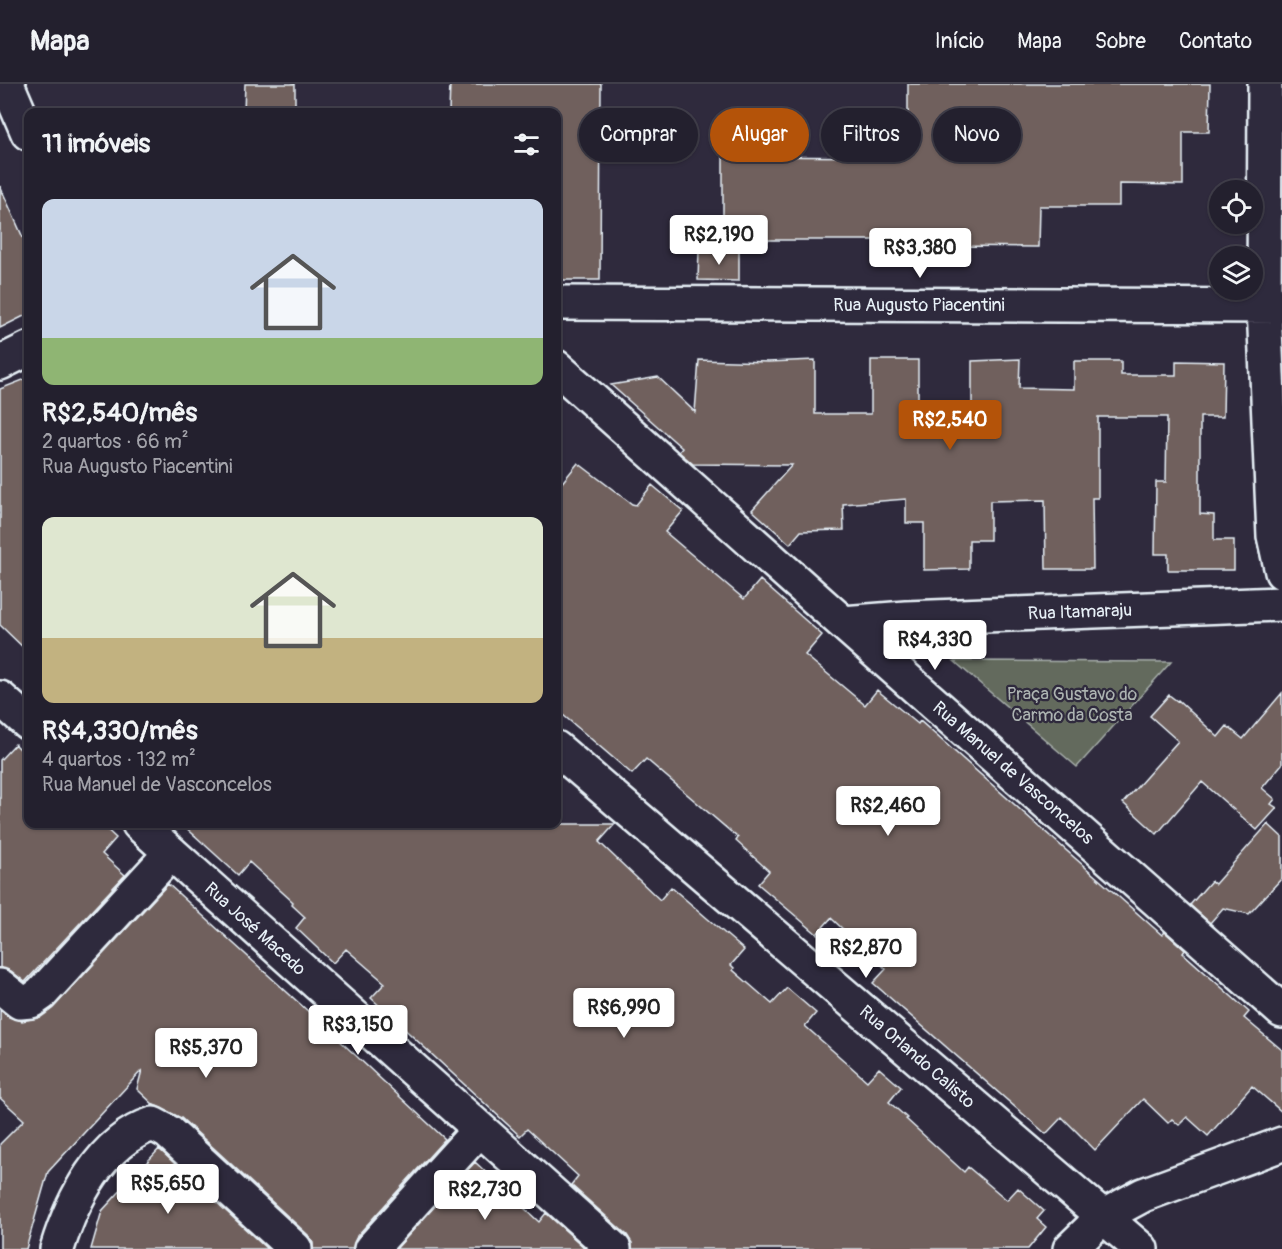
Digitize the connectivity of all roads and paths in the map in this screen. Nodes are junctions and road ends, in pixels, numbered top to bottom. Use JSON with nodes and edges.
{"nodes":[{"id":1,"x":7,"y":84,"type":"edge"},
{"id":2,"x":1265,"y":84,"type":"edge"},
{"id":3,"x":24,"y":124,"type":"edge"},
{"id":4,"x":561,"y":303,"type":"edge"},
{"id":5,"x":1273,"y":306,"type":"edge"},
{"id":6,"x":24,"y":352,"type":"edge"},
{"id":7,"x":0,"y":363,"type":"edge"},
{"id":8,"x":561,"y":371,"type":"edge"},
{"id":9,"x":1282,"y":572,"type":"edge"},
{"id":10,"x":1282,"y":604,"type":"edge"},
{"id":11,"x":843,"y":623,"type":"junction"},
{"id":12,"x":0,"y":698,"type":"edge"},
{"id":13,"x":24,"y":719,"type":"edge"},
{"id":14,"x":561,"y":752,"type":"edge"},
{"id":15,"x":143,"y":828,"type":"edge"},
{"id":16,"x":171,"y":853,"type":"junction"},
{"id":17,"x":0,"y":986,"type":"edge"},
{"id":18,"x":1282,"y":1011,"type":"edge"},
{"id":19,"x":479,"y":1130,"type":"junction"},
{"id":20,"x":1282,"y":1144,"type":"edge"},
{"id":21,"x":1104,"y":1216,"type":"junction"},
{"id":22,"x":57,"y":1249,"type":"edge"},
{"id":23,"x":295,"y":1249,"type":"edge"},
{"id":24,"x":371,"y":1249,"type":"edge"},
{"id":25,"x":614,"y":1249,"type":"edge"},
{"id":26,"x":1070,"y":1249,"type":"edge"},
{"id":27,"x":1141,"y":1249,"type":"edge"}],
"edges":[{"from":1,"to":3,"type":"street"},
{"from":2,"to":5,"type":"street"},
{"from":4,"to":5,"type":"street","name":"Rua Augusto Piacentini"},
{"from":5,"to":9,"type":"street"},
{"from":6,"to":7,"type":"street"},
{"from":8,"to":11,"type":"street","name":"Rua Manuel de Vasconcelos"},
{"from":10,"to":11,"type":"street","name":"Rua Itamaraju"},
{"from":11,"to":18,"type":"street","name":"Rua Manuel de Vasconcelos"},
{"from":12,"to":13,"type":"street"},
{"from":14,"to":21,"type":"street","name":"Rua Orlando Calisto"},
{"from":15,"to":16,"type":"street","name":"Rua José Macedo"},
{"from":16,"to":17,"type":"street"},
{"from":16,"to":19,"type":"street","name":"Rua José Macedo"},
{"from":19,"to":24,"type":"street"},
{"from":19,"to":25,"type":"street","name":"Rua José Macedo"},
{"from":20,"to":21,"type":"street"},
{"from":21,"to":26,"type":"street"},
{"from":21,"to":27,"type":"street","name":"Rua Orlando Calisto"},
{"from":22,"to":23,"type":"street"}]}
